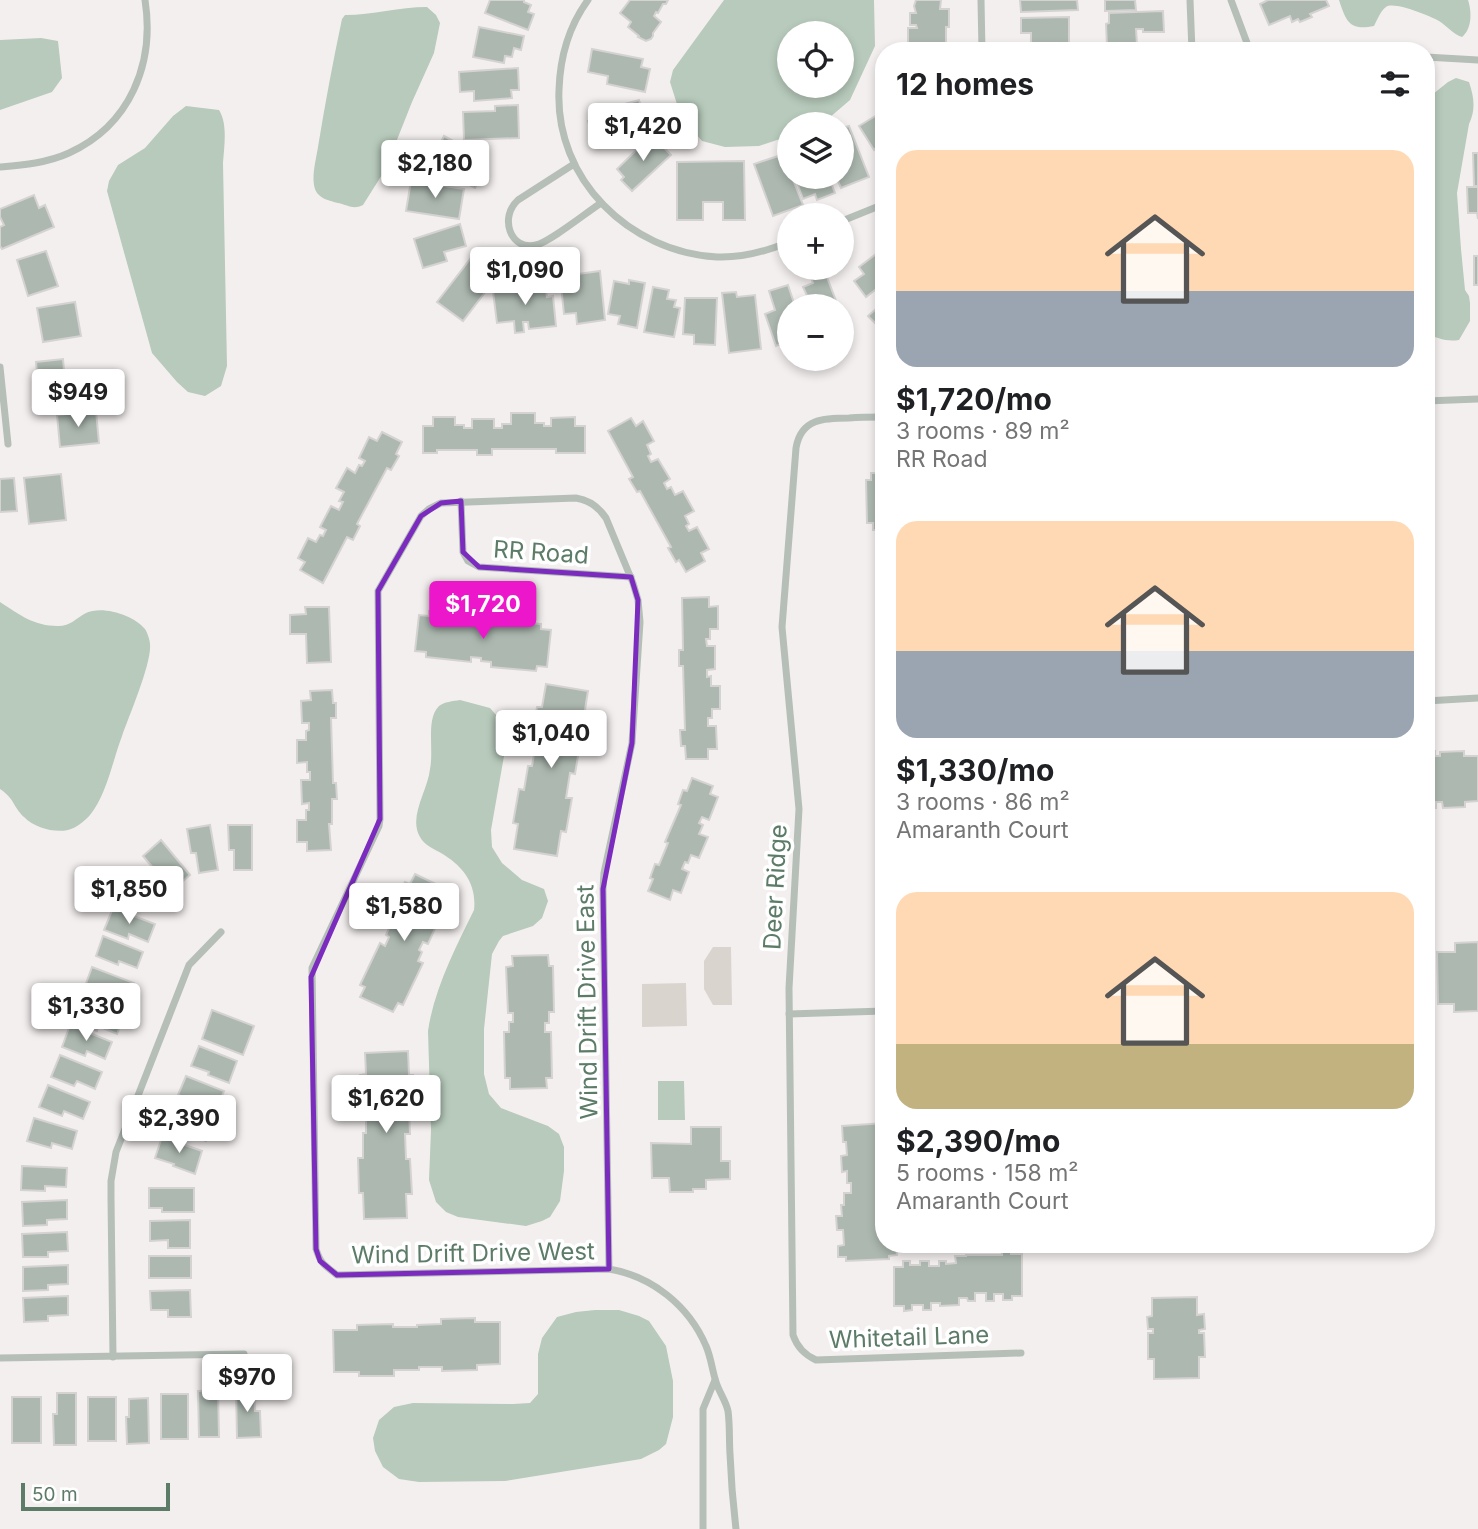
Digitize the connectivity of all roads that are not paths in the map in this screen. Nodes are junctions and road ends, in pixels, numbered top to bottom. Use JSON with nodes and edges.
{"nodes":[{"id":1,"x":145,"y":0,"type":"edge"},
{"id":2,"x":588,"y":0,"type":"edge"},
{"id":3,"x":981,"y":0,"type":"edge"},
{"id":4,"x":1190,"y":0,"type":"edge"},
{"id":5,"x":1231,"y":0,"type":"edge"},
{"id":6,"x":982,"y":42,"type":"edge"},
{"id":7,"x":1192,"y":42,"type":"edge"},
{"id":8,"x":1247,"y":42,"type":"edge"},
{"id":9,"x":1435,"y":58,"type":"edge"},
{"id":10,"x":1478,"y":60,"type":"edge"},
{"id":11,"x":574,"y":164,"type":"junction"},
{"id":12,"x":0,"y":167,"type":"edge"},
{"id":13,"x":601,"y":203,"type":"junction"},
{"id":14,"x":875,"y":208,"type":"edge"},
{"id":15,"x":854,"y":216,"type":"edge"},
{"id":16,"x":777,"y":246,"type":"edge"},
{"id":17,"x":0,"y":367,"type":"edge"},
{"id":18,"x":1478,"y":399,"type":"edge"},
{"id":19,"x":1435,"y":401,"type":"edge"},
{"id":20,"x":875,"y":416,"type":"edge"},
{"id":21,"x":8,"y":444,"type":"dead end"},
{"id":22,"x":461,"y":501,"type":"junction"},
{"id":23,"x":631,"y":577,"type":"junction"},
{"id":24,"x":1478,"y":698,"type":"edge"},
{"id":25,"x":1435,"y":700,"type":"edge"},
{"id":26,"x":221,"y":932,"type":"dead end"},
{"id":27,"x":875,"y":1011,"type":"edge"},
{"id":28,"x":789,"y":1014,"type":"junction"},
{"id":29,"x":609,"y":1269,"type":"junction"},
{"id":30,"x":802,"y":1351,"type":"joint"},
{"id":31,"x":1021,"y":1353,"type":"dead end"},
{"id":32,"x":244,"y":1354,"type":"dead end"},
{"id":33,"x":113,"y":1357,"type":"junction"},
{"id":34,"x":0,"y":1358,"type":"edge"},
{"id":35,"x":715,"y":1380,"type":"junction"},
{"id":36,"x":703,"y":1529,"type":"edge"},
{"id":37,"x":736,"y":1529,"type":"edge"}],
"edges":[{"from":1,"to":12,"type":"street"},
{"from":2,"to":11,"type":"street"},
{"from":3,"to":6,"type":"street"},
{"from":4,"to":7,"type":"street"},
{"from":5,"to":8,"type":"street"},
{"from":9,"to":10,"type":"street"},
{"from":11,"to":13,"type":"street"},
{"from":11,"to":13,"type":"street"},
{"from":13,"to":16,"type":"street"},
{"from":14,"to":15,"type":"street"},
{"from":17,"to":21,"type":"street"},
{"from":18,"to":19,"type":"street"},
{"from":20,"to":28,"type":"street","name":"Deer Ridge"},
{"from":22,"to":23,"type":"street","name":"Wind Drift Drive East"},
{"from":22,"to":23,"type":"street","name":"RR Road"},
{"from":22,"to":29,"type":"street","name":"Wind Drift Drive West"},
{"from":23,"to":29,"type":"street","name":"Wind Drift Drive East"},
{"from":24,"to":25,"type":"street"},
{"from":26,"to":33,"type":"street"},
{"from":27,"to":28,"type":"street"},
{"from":28,"to":30,"type":"street","name":"Deer Ridge"},
{"from":29,"to":35,"type":"street"},
{"from":30,"to":31,"type":"street","name":"Whitetail Lane"},
{"from":32,"to":33,"type":"street"},
{"from":33,"to":34,"type":"street"},
{"from":35,"to":36,"type":"street"},
{"from":35,"to":37,"type":"street"}]}
